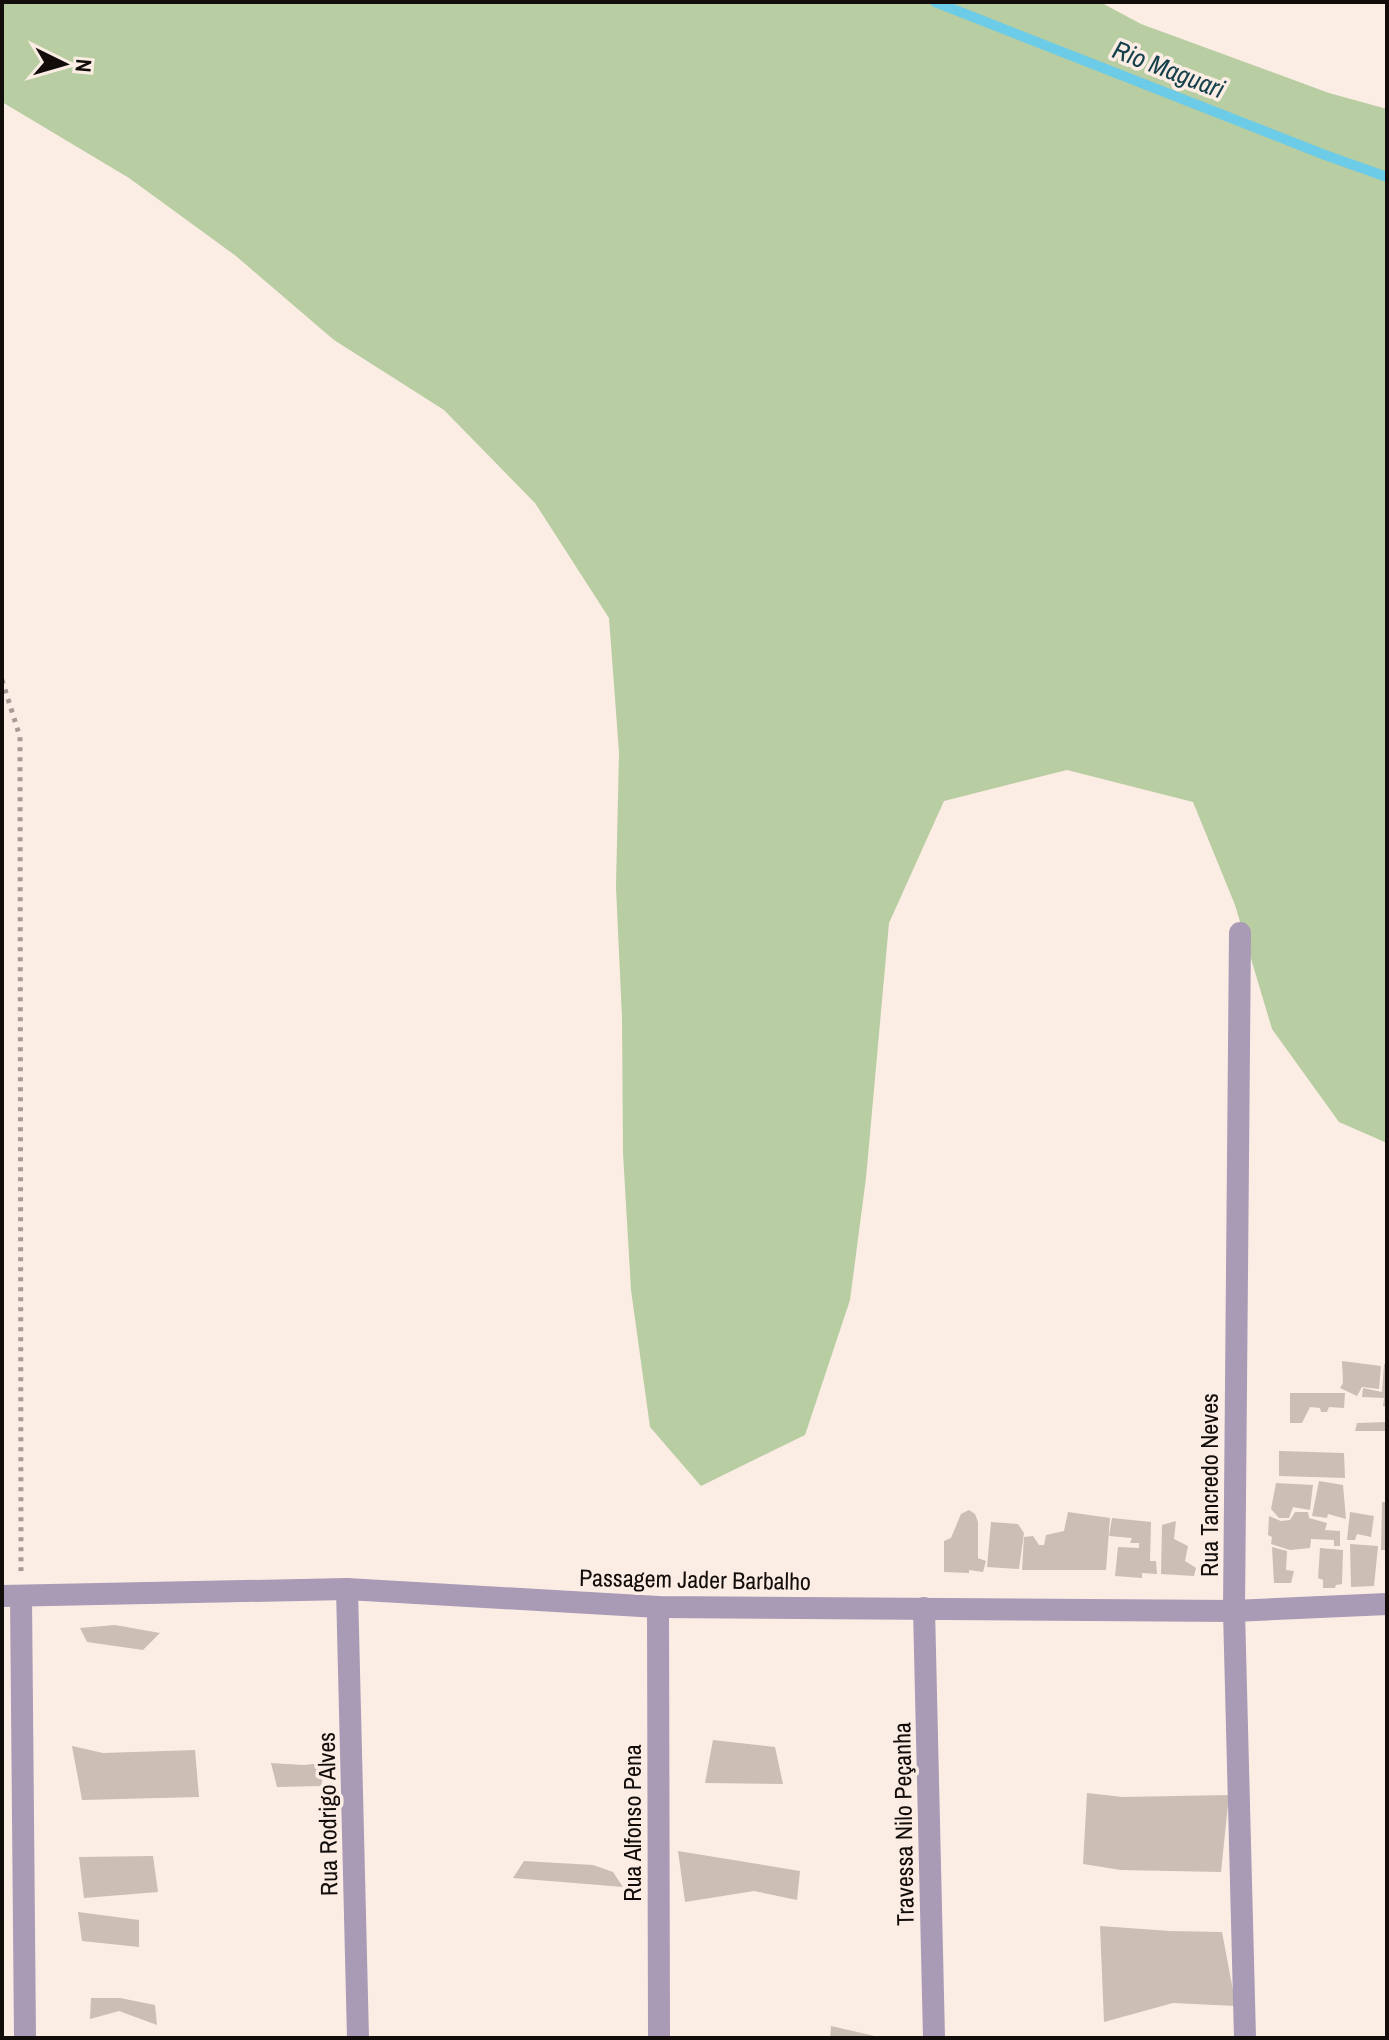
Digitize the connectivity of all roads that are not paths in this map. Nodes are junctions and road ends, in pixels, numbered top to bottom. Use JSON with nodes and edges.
{"nodes":[{"id":1,"x":1240,"y":933,"type":"dead end"},
{"id":2,"x":347,"y":1589,"type":"junction"},
{"id":3,"x":12,"y":1596,"type":"edge"},
{"id":4,"x":1387,"y":1604,"type":"edge"},
{"id":5,"x":658,"y":1607,"type":"junction"},
{"id":6,"x":924,"y":1608,"type":"junction"},
{"id":7,"x":1234,"y":1611,"type":"junction"},
{"id":8,"x":25,"y":2038,"type":"edge"},
{"id":9,"x":358,"y":2038,"type":"edge"},
{"id":10,"x":659,"y":2038,"type":"edge"},
{"id":11,"x":934,"y":2038,"type":"edge"},
{"id":12,"x":1245,"y":2038,"type":"edge"}],
"edges":[{"from":1,"to":7,"type":"street","name":"Rua Tancredo Neves"},
{"from":2,"to":3,"type":"street","name":"Passagem Jader Barbalho"},
{"from":2,"to":5,"type":"street","name":"Passagem Jader Barbalho"},
{"from":2,"to":9,"type":"street","name":"Rua Rodrigo Alves"},
{"from":3,"to":8,"type":"street"},
{"from":4,"to":7,"type":"street","name":"Passagem Jader Barbalho"},
{"from":5,"to":6,"type":"street","name":"Passagem Jader Barbalho"},
{"from":5,"to":10,"type":"street","name":"Rua Alfonso Pena"},
{"from":6,"to":7,"type":"street","name":"Passagem Jader Barbalho"},
{"from":6,"to":11,"type":"street","name":"Travessa Nilo Peçanha"},
{"from":7,"to":12,"type":"street","name":"Rua Tancredo Neves"}]}
